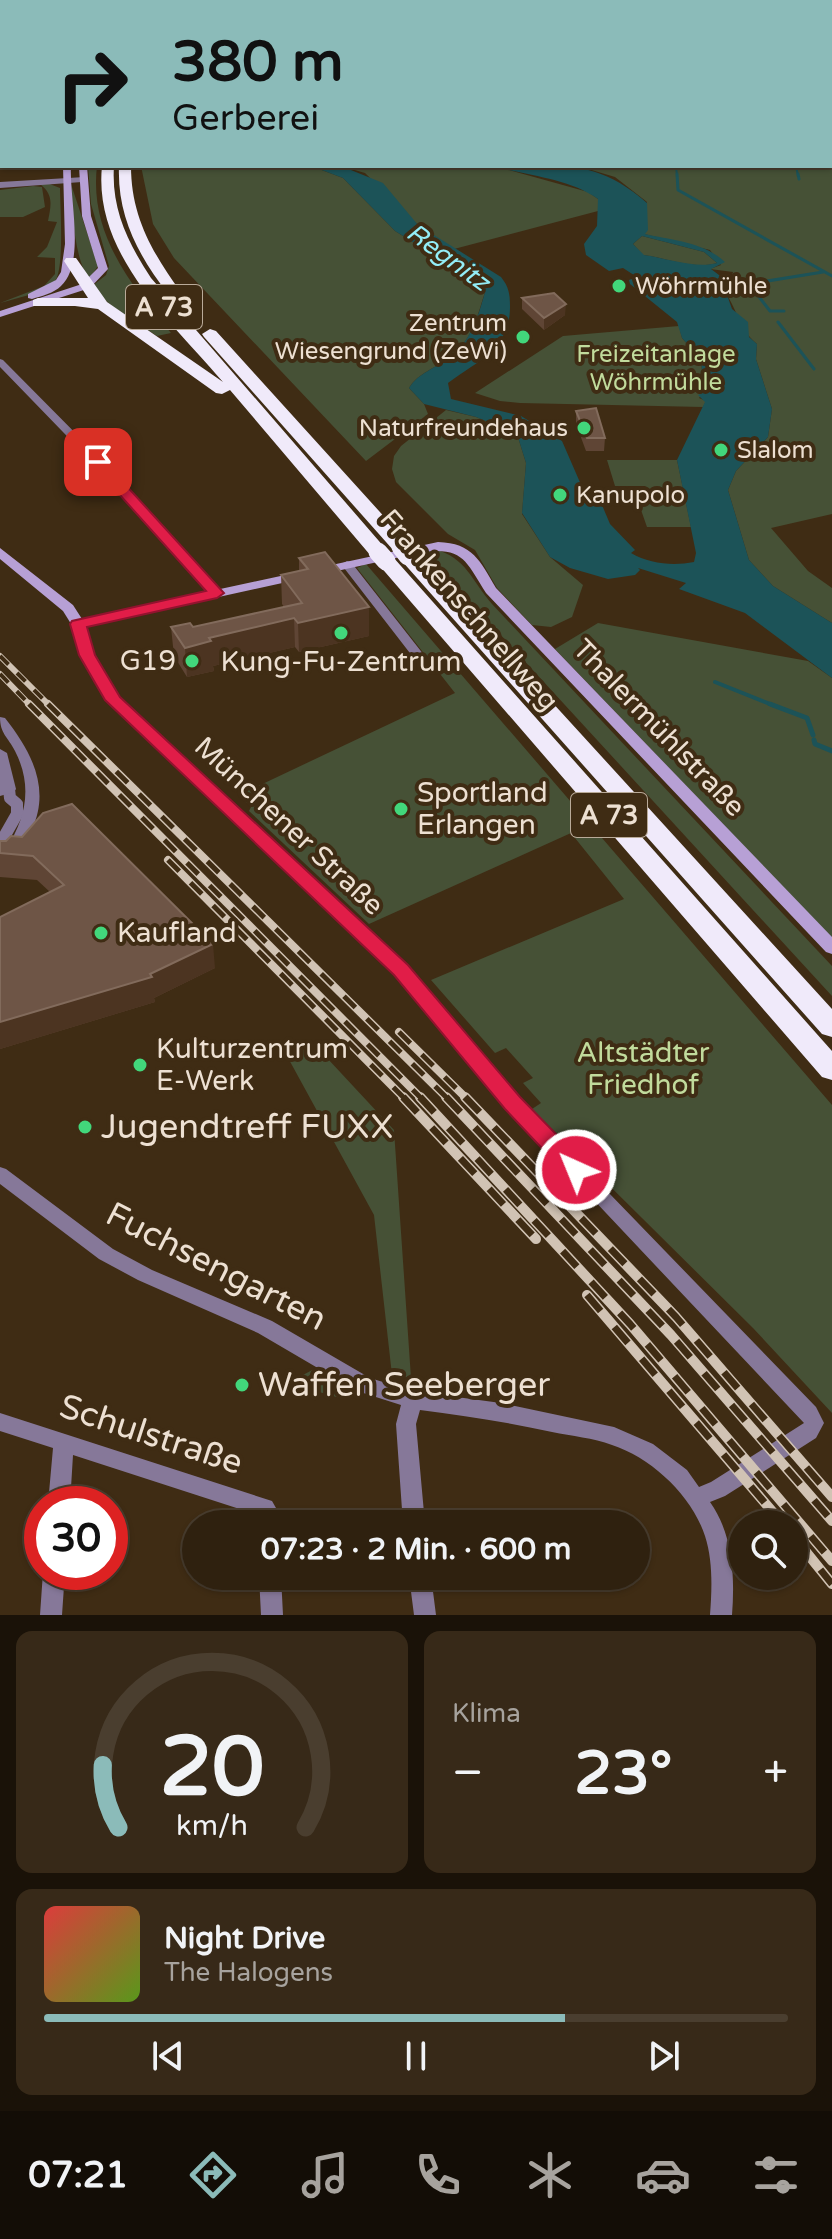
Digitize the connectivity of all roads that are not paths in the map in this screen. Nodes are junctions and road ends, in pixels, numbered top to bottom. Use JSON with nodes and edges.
{"nodes":[{"id":1,"x":67,"y":168,"type":"edge"},
{"id":2,"x":83,"y":168,"type":"edge"},
{"id":3,"x":108,"y":168,"type":"edge"},
{"id":4,"x":125,"y":168,"type":"edge"},
{"id":5,"x":82,"y":179,"type":"junction"},
{"id":6,"x":65,"y":180,"type":"junction"},
{"id":7,"x":0,"y":185,"type":"edge"},
{"id":8,"x":71,"y":261,"type":"junction"},
{"id":9,"x":86,"y":286,"type":"junction"},
{"id":10,"x":38,"y":303,"type":"junction"},
{"id":11,"x":102,"y":305,"type":"junction"},
{"id":12,"x":0,"y":306,"type":"edge"},
{"id":13,"x":0,"y":314,"type":"edge"},
{"id":14,"x":0,"y":362,"type":"edge"},
{"id":15,"x":267,"y":424,"type":"junction"},
{"id":16,"x":389,"y":549,"type":"junction"},
{"id":17,"x":0,"y":552,"type":"edge"},
{"id":18,"x":347,"y":564,"type":"junction"},
{"id":19,"x":217,"y":593,"type":"junction"},
{"id":20,"x":78,"y":624,"type":"junction"},
{"id":21,"x":427,"y":667,"type":"dead end"},
{"id":22,"x":1,"y":726,"type":"edge"},
{"id":23,"x":0,"y":753,"type":"edge"},
{"id":24,"x":4,"y":790,"type":"edge"},
{"id":25,"x":0,"y":844,"type":"edge"},
{"id":26,"x":5,"y":859,"type":"edge"},
{"id":27,"x":832,"y":948,"type":"edge"},
{"id":28,"x":832,"y":1027,"type":"edge"},
{"id":29,"x":832,"y":1070,"type":"edge"},
{"id":30,"x":0,"y":1174,"type":"edge"},
{"id":31,"x":412,"y":1400,"type":"junction"},
{"id":32,"x":0,"y":1422,"type":"edge"},
{"id":33,"x":64,"y":1444,"type":"junction"},
{"id":34,"x":60,"y":1486,"type":"edge"},
{"id":35,"x":697,"y":1498,"type":"junction"},
{"id":36,"x":265,"y":1510,"type":"edge"},
{"id":37,"x":413,"y":1510,"type":"edge"},
{"id":38,"x":53,"y":1590,"type":"edge"},
{"id":39,"x":271,"y":1590,"type":"edge"},
{"id":40,"x":422,"y":1590,"type":"edge"},
{"id":41,"x":51,"y":1615,"type":"edge"},
{"id":42,"x":272,"y":1615,"type":"edge"},
{"id":43,"x":425,"y":1615,"type":"edge"},
{"id":44,"x":721,"y":1615,"type":"edge"}],
"edges":[{"from":1,"to":6,"type":"main road"},
{"from":2,"to":5,"type":"main road"},
{"from":3,"to":15,"type":"highway","name":"Frankenschnellweg","number":"A 73"},
{"from":4,"to":16,"type":"highway","name":"Frankenschnellweg","number":"A 73"},
{"from":5,"to":6,"type":"street"},
{"from":5,"to":9,"type":"main road"},
{"from":6,"to":7,"type":"street"},
{"from":6,"to":8,"type":"main road"},
{"from":8,"to":9,"type":"highway"},
{"from":8,"to":12,"type":"main road"},
{"from":9,"to":10,"type":"main road"},
{"from":9,"to":11,"type":"highway"},
{"from":10,"to":11,"type":"highway"},
{"from":10,"to":13,"type":"main road"},
{"from":11,"to":15,"type":"highway"},
{"from":14,"to":19,"type":"street"},
{"from":15,"to":16,"type":"highway","name":"Frankenschnellweg","number":"A 73"},
{"from":16,"to":28,"type":"highway","name":"Frankenschnellweg","number":"A 73"},
{"from":16,"to":29,"type":"highway","name":"Frankenschnellweg","number":"A 73"},
{"from":17,"to":20,"type":"main road","name":"Münchener Straße"},
{"from":18,"to":19,"type":"main road"},
{"from":18,"to":21,"type":"street"},
{"from":18,"to":27,"type":"main road","name":"Thalermühlstraße"},
{"from":19,"to":20,"type":"main road"},
{"from":20,"to":35,"type":"street","name":"Münchener Straße"},
{"from":22,"to":26,"type":"street"},
{"from":23,"to":24,"type":"street"},
{"from":24,"to":25,"type":"street"},
{"from":30,"to":31,"type":"street","name":"Fuchsengarten"},
{"from":31,"to":35,"type":"street","name":"Fuchsengarten"},
{"from":31,"to":37,"type":"street"},
{"from":32,"to":33,"type":"street","name":"Schulstraße"},
{"from":33,"to":34,"type":"street"},
{"from":33,"to":36,"type":"street","name":"Schulstraße"},
{"from":35,"to":44,"type":"street","name":"Fuchsengarten"},
{"from":38,"to":41,"type":"street"},
{"from":39,"to":42,"type":"street"},
{"from":40,"to":43,"type":"street"}]}
